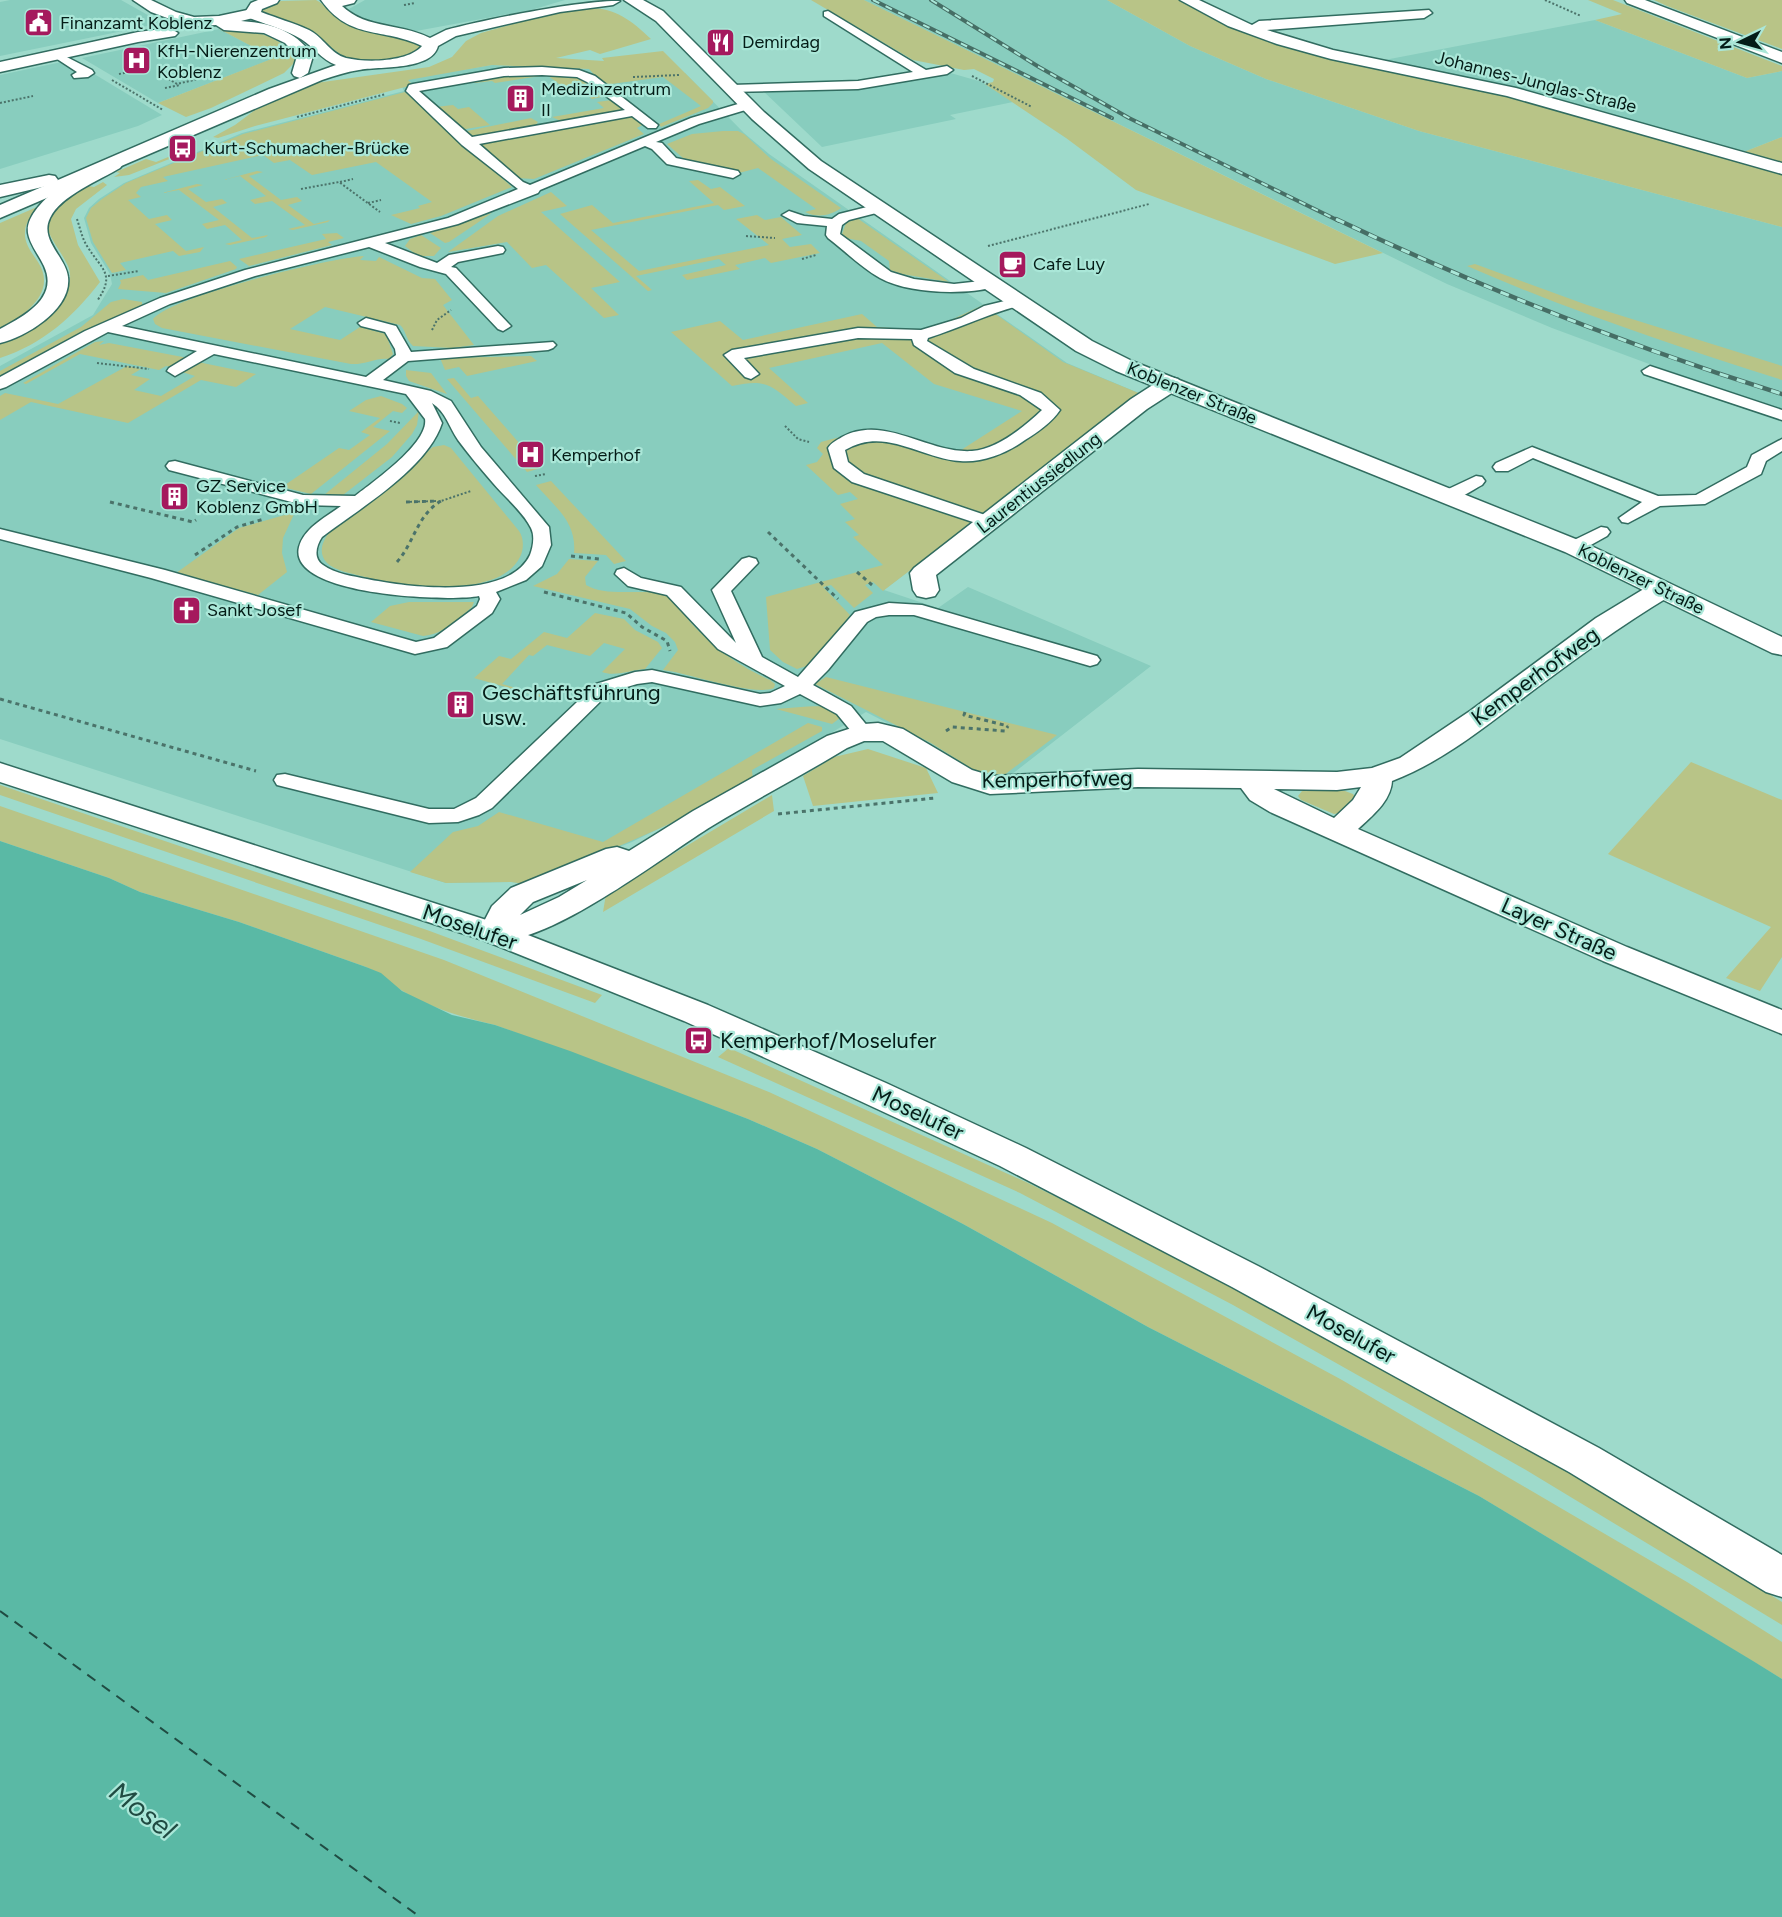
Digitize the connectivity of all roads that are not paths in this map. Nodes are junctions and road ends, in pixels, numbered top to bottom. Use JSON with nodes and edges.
{"nodes":[{"id":1,"x":140,"y":0,"type":"edge"},
{"id":2,"x":272,"y":0,"type":"edge"},
{"id":3,"x":349,"y":0,"type":"edge"},
{"id":4,"x":574,"y":0,"type":"edge"},
{"id":5,"x":612,"y":0,"type":"edge"},
{"id":6,"x":631,"y":0,"type":"edge"},
{"id":7,"x":1187,"y":0,"type":"edge"},
{"id":8,"x":1402,"y":0,"type":"edge"},
{"id":9,"x":1632,"y":0,"type":"edge"},
{"id":10,"x":331,"y":2,"type":"edge"},
{"id":11,"x":828,"y":14,"type":"dead end"},
{"id":12,"x":255,"y":16,"type":"junction"},
{"id":13,"x":488,"y":24,"type":"junction"},
{"id":14,"x":196,"y":25,"type":"junction"},
{"id":15,"x":216,"y":26,"type":"junction"},
{"id":16,"x":669,"y":27,"type":"junction"},
{"id":17,"x":1245,"y":28,"type":"junction"},
{"id":18,"x":405,"y":34,"type":"junction"},
{"id":19,"x":430,"y":44,"type":"junction"},
{"id":20,"x":54,"y":56,"type":"junction"},
{"id":21,"x":332,"y":57,"type":"junction"},
{"id":22,"x":1782,"y":58,"type":"edge"},
{"id":23,"x":359,"y":65,"type":"junction"},
{"id":24,"x":0,"y":67,"type":"edge"},
{"id":25,"x":947,"y":70,"type":"road end"},
{"id":26,"x":300,"y":73,"type":"junction"},
{"id":27,"x":924,"y":74,"type":"junction"},
{"id":28,"x":78,"y":75,"type":"dead end"},
{"id":29,"x":732,"y":88,"type":"junction"},
{"id":30,"x":634,"y":108,"type":"junction"},
{"id":31,"x":235,"y":111,"type":"junction"},
{"id":32,"x":741,"y":117,"type":"junction"},
{"id":33,"x":669,"y":133,"type":"junction"},
{"id":34,"x":467,"y":142,"type":"junction"},
{"id":35,"x":647,"y":143,"type":"junction"},
{"id":36,"x":114,"y":164,"type":"junction"},
{"id":37,"x":1782,"y":168,"type":"edge"},
{"id":38,"x":733,"y":174,"type":"dead end"},
{"id":39,"x":49,"y":180,"type":"junction"},
{"id":40,"x":533,"y":190,"type":"junction"},
{"id":41,"x":0,"y":191,"type":"edge"},
{"id":42,"x":0,"y":200,"type":"edge"},
{"id":43,"x":879,"y":208,"type":"junction"},
{"id":44,"x":0,"y":212,"type":"edge"},
{"id":45,"x":789,"y":215,"type":"dead end"},
{"id":46,"x":835,"y":223,"type":"junction"},
{"id":47,"x":353,"y":233,"type":"dead end"},
{"id":48,"x":370,"y":243,"type":"junction"},
{"id":49,"x":498,"y":250,"type":"dead end"},
{"id":50,"x":440,"y":268,"type":"junction"},
{"id":51,"x":990,"y":284,"type":"junction"},
{"id":52,"x":1017,"y":302,"type":"junction"},
{"id":53,"x":366,"y":323,"type":"dead end"},
{"id":54,"x":503,"y":326,"type":"dead end"},
{"id":55,"x":107,"y":327,"type":"junction"},
{"id":56,"x":922,"y":335,"type":"junction"},
{"id":57,"x":0,"y":337,"type":"edge"},
{"id":58,"x":548,"y":345,"type":"dead end"},
{"id":59,"x":212,"y":349,"type":"junction"},
{"id":60,"x":404,"y":357,"type":"junction"},
{"id":61,"x":176,"y":370,"type":"road end"},
{"id":62,"x":1650,"y":371,"type":"dead end"},
{"id":63,"x":751,"y":374,"type":"dead end"},
{"id":64,"x":375,"y":383,"type":"junction"},
{"id":65,"x":1170,"y":384,"type":"junction"},
{"id":66,"x":5,"y":386,"type":"edge"},
{"id":67,"x":413,"y":392,"type":"junction"},
{"id":68,"x":358,"y":398,"type":"dead end"},
{"id":69,"x":1782,"y":415,"type":"edge"},
{"id":70,"x":427,"y":442,"type":"junction"},
{"id":71,"x":469,"y":443,"type":"junction"},
{"id":72,"x":1782,"y":444,"type":"edge"},
{"id":73,"x":1758,"y":459,"type":"junction"},
{"id":74,"x":175,"y":466,"type":"dead end"},
{"id":75,"x":1502,"y":467,"type":"dead end"},
{"id":76,"x":1782,"y":467,"type":"edge"},
{"id":77,"x":1476,"y":481,"type":"dead end"},
{"id":78,"x":1448,"y":496,"type":"junction"},
{"id":79,"x":358,"y":501,"type":"junction"},
{"id":80,"x":1656,"y":501,"type":"junction"},
{"id":81,"x":1628,"y":518,"type":"dead end"},
{"id":82,"x":988,"y":522,"type":"junction"},
{"id":83,"x":1601,"y":532,"type":"dead end"},
{"id":84,"x":0,"y":534,"type":"edge"},
{"id":85,"x":1574,"y":548,"type":"junction"},
{"id":86,"x":749,"y":563,"type":"dead end"},
{"id":87,"x":624,"y":574,"type":"dead end"},
{"id":88,"x":484,"y":589,"type":"junction"},
{"id":89,"x":926,"y":590,"type":"dead end"},
{"id":90,"x":1661,"y":590,"type":"junction"},
{"id":91,"x":1782,"y":647,"type":"edge"},
{"id":92,"x":1090,"y":660,"type":"dead end"},
{"id":93,"x":754,"y":661,"type":"junction"},
{"id":94,"x":799,"y":685,"type":"junction"},
{"id":95,"x":863,"y":733,"type":"junction"},
{"id":96,"x":0,"y":772,"type":"edge"},
{"id":97,"x":1377,"y":776,"type":"junction"},
{"id":98,"x":285,"y":780,"type":"road end"},
{"id":99,"x":1250,"y":780,"type":"junction"},
{"id":100,"x":1337,"y":831,"type":"junction"},
{"id":101,"x":494,"y":933,"type":"junction"},
{"id":102,"x":1782,"y":1023,"type":"edge"},
{"id":103,"x":1782,"y":1578,"type":"edge"}],
"edges":[{"from":1,"to":14,"type":"street"},
{"from":2,"to":12,"type":"street"},
{"from":3,"to":10,"type":"street"},
{"from":4,"to":18,"type":"street"},
{"from":5,"to":13,"type":"street"},
{"from":5,"to":16,"type":"street","name":"Koblenzer Straße"},
{"from":6,"to":16,"type":"street","name":"Koblenzer Straße"},
{"from":7,"to":17,"type":"street","name":"Johannes-Junglas-Straße"},
{"from":8,"to":17,"type":"street"},
{"from":9,"to":22,"type":"street"},
{"from":10,"to":18,"type":"street"},
{"from":11,"to":27,"type":"lane"},
{"from":12,"to":14,"type":"street"},
{"from":12,"to":15,"type":"street"},
{"from":12,"to":21,"type":"street"},
{"from":13,"to":19,"type":"street"},
{"from":13,"to":31,"type":"street"},
{"from":14,"to":15,"type":"street"},
{"from":14,"to":20,"type":"street"},
{"from":15,"to":26,"type":"street"},
{"from":16,"to":29,"type":"street","name":"Koblenzer Straße"},
{"from":17,"to":37,"type":"street","name":"Johannes-Junglas-Straße"},
{"from":18,"to":19,"type":"street"},
{"from":19,"to":23,"type":"street"},
{"from":20,"to":24,"type":"street"},
{"from":20,"to":28,"type":"lane"},
{"from":21,"to":23,"type":"street"},
{"from":21,"to":26,"type":"street"},
{"from":23,"to":31,"type":"street"},
{"from":25,"to":27,"type":"lane"},
{"from":26,"to":39,"type":"street"},
{"from":27,"to":29,"type":"lane"},
{"from":29,"to":32,"type":"street","name":"Koblenzer Straße"},
{"from":30,"to":33,"type":"lane"},
{"from":30,"to":34,"type":"lane"},
{"from":30,"to":34,"type":"lane"},
{"from":31,"to":36,"type":"street"},
{"from":32,"to":33,"type":"lane"},
{"from":32,"to":33,"type":"lane"},
{"from":32,"to":43,"type":"street","name":"Koblenzer Straße"},
{"from":33,"to":35,"type":"lane"},
{"from":34,"to":40,"type":"lane"},
{"from":35,"to":38,"type":"lane"},
{"from":35,"to":40,"type":"lane"},
{"from":36,"to":44,"type":"street"},
{"from":36,"to":57,"type":"street"},
{"from":39,"to":41,"type":"street"},
{"from":39,"to":42,"type":"street"},
{"from":40,"to":48,"type":"lane"},
{"from":43,"to":46,"type":"lane"},
{"from":43,"to":51,"type":"street","name":"Koblenzer Straße"},
{"from":45,"to":46,"type":"lane"},
{"from":46,"to":51,"type":"lane"},
{"from":47,"to":48,"type":"lane"},
{"from":48,"to":50,"type":"lane"},
{"from":48,"to":55,"type":"lane"},
{"from":49,"to":50,"type":"lane"},
{"from":50,"to":54,"type":"lane"},
{"from":51,"to":52,"type":"street","name":"Koblenzer Straße"},
{"from":52,"to":56,"type":"lane"},
{"from":52,"to":65,"type":"street","name":"Koblenzer Straße"},
{"from":53,"to":60,"type":"lane"},
{"from":55,"to":59,"type":"lane"},
{"from":55,"to":66,"type":"lane"},
{"from":56,"to":63,"type":"lane"},
{"from":56,"to":82,"type":"lane"},
{"from":58,"to":60,"type":"lane"},
{"from":59,"to":61,"type":"lane"},
{"from":59,"to":64,"type":"lane"},
{"from":60,"to":64,"type":"lane"},
{"from":62,"to":69,"type":"lane"},
{"from":64,"to":67,"type":"lane"},
{"from":64,"to":68,"type":"lane"},
{"from":65,"to":78,"type":"street","name":"Koblenzer Straße"},
{"from":65,"to":82,"type":"street","name":"Laurentiussiedlung"},
{"from":67,"to":70,"type":"lane"},
{"from":67,"to":71,"type":"lane"},
{"from":70,"to":71,"type":"lane"},
{"from":70,"to":79,"type":"lane"},
{"from":71,"to":88,"type":"lane"},
{"from":72,"to":73,"type":"lane"},
{"from":73,"to":76,"type":"lane"},
{"from":73,"to":80,"type":"lane"},
{"from":74,"to":79,"type":"lane"},
{"from":75,"to":80,"type":"lane"},
{"from":77,"to":78,"type":"lane"},
{"from":78,"to":85,"type":"street","name":"Koblenzer Straße"},
{"from":79,"to":88,"type":"lane"},
{"from":80,"to":81,"type":"lane"},
{"from":82,"to":89,"type":"street","name":"Laurentiussiedlung"},
{"from":83,"to":85,"type":"lane"},
{"from":84,"to":88,"type":"lane"},
{"from":85,"to":90,"type":"street","name":"Koblenzer Straße"},
{"from":86,"to":93,"type":"lane"},
{"from":87,"to":93,"type":"lane"},
{"from":90,"to":91,"type":"street","name":"Koblenzer Straße"},
{"from":90,"to":97,"type":"street","name":"Kemperhofweg"},
{"from":92,"to":94,"type":"lane"},
{"from":93,"to":94,"type":"lane"},
{"from":94,"to":95,"type":"lane"},
{"from":94,"to":98,"type":"lane"},
{"from":95,"to":99,"type":"street","name":"Kemperhofweg"},
{"from":95,"to":101,"type":"street","name":"Kemperhofweg"},
{"from":96,"to":101,"type":"street","name":"Moselufer"},
{"from":97,"to":99,"type":"street","name":"Kemperhofweg"},
{"from":97,"to":100,"type":"street"},
{"from":99,"to":100,"type":"street"},
{"from":100,"to":102,"type":"street","name":"Layer Straße"},
{"from":101,"to":103,"type":"street","name":"Moselufer"}]}
